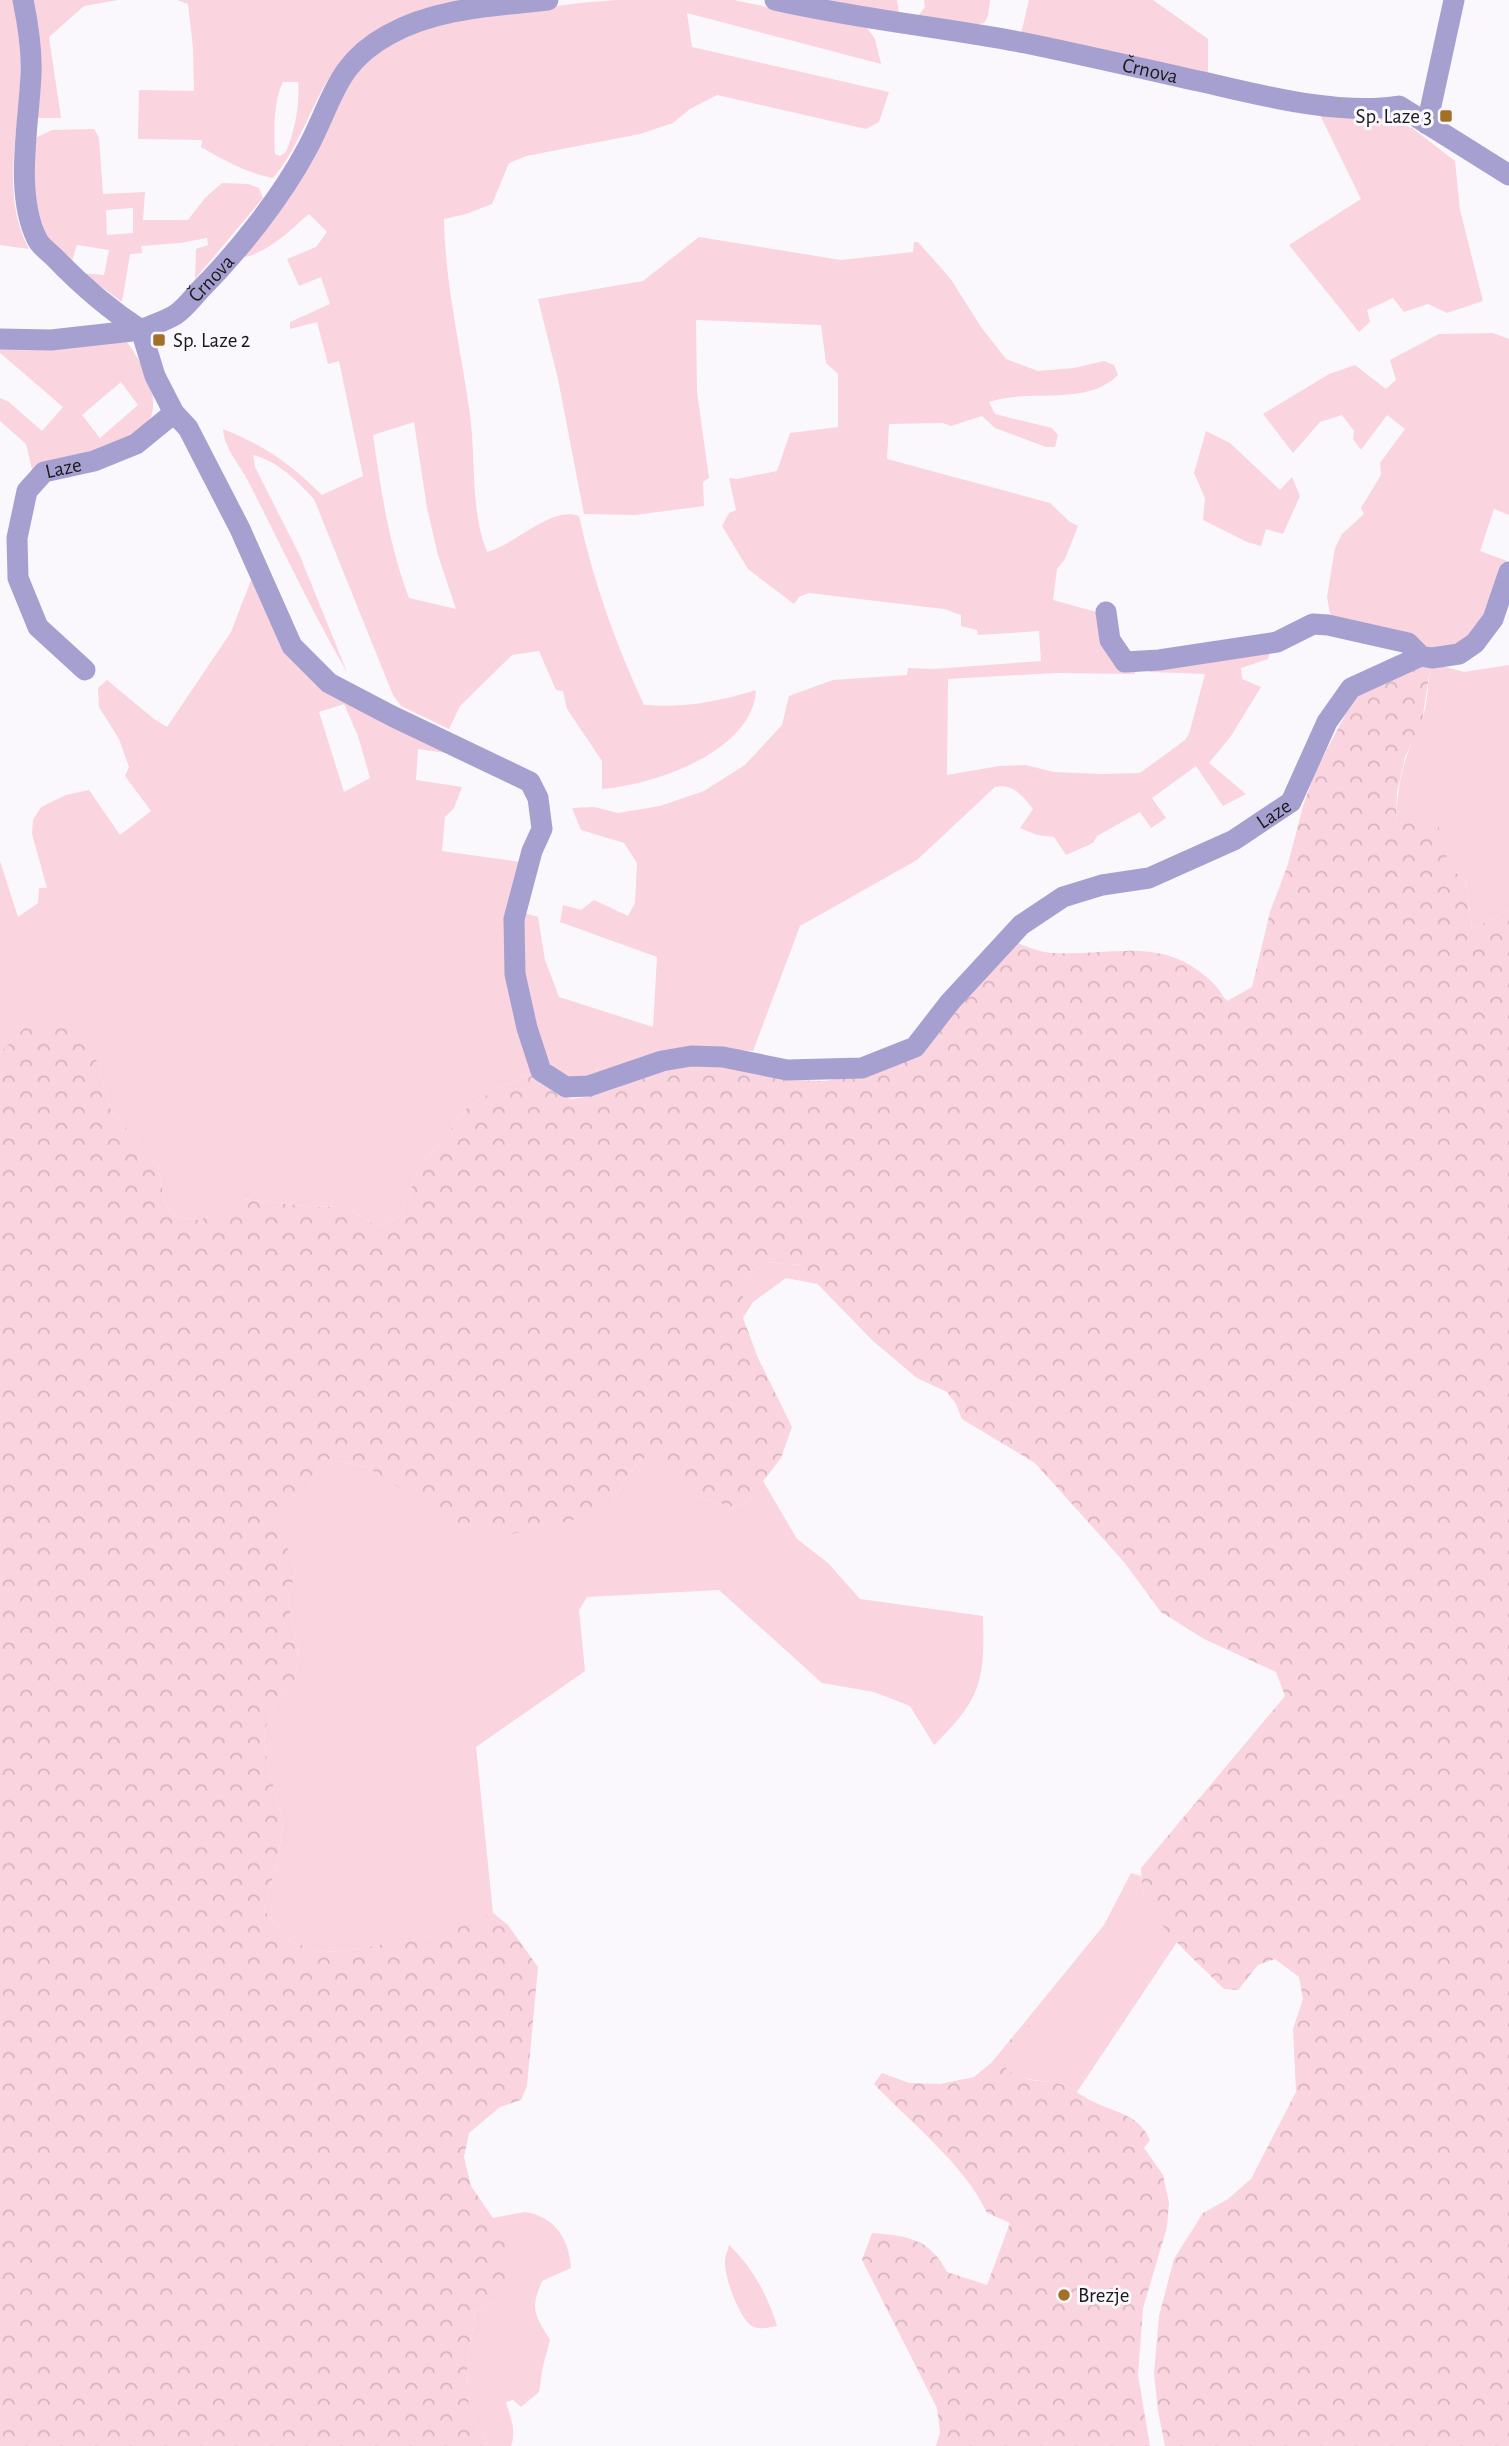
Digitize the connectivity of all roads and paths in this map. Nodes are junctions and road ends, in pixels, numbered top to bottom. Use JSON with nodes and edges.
{"nodes":[{"id":1,"x":23,"y":0,"type":"edge"},
{"id":2,"x":548,"y":0,"type":"edge"},
{"id":3,"x":775,"y":0,"type":"edge"},
{"id":4,"x":1454,"y":0,"type":"edge"},
{"id":5,"x":1427,"y":124,"type":"junction"},
{"id":6,"x":1509,"y":175,"type":"edge"},
{"id":7,"x":141,"y":330,"type":"junction"},
{"id":8,"x":0,"y":339,"type":"edge"},
{"id":9,"x":174,"y":413,"type":"junction"},
{"id":10,"x":1509,"y":572,"type":"edge"},
{"id":11,"x":1106,"y":612,"type":"dead end"},
{"id":12,"x":1421,"y":656,"type":"junction"},
{"id":13,"x":85,"y":670,"type":"dead end"}],
"edges":[{"from":1,"to":7,"type":"street"},
{"from":2,"to":7,"type":"street","name":"Črnova"},
{"from":3,"to":5,"type":"street","name":"Črnova"},
{"from":4,"to":5,"type":"street"},
{"from":5,"to":6,"type":"street","name":"Črnova"},
{"from":7,"to":8,"type":"street"},
{"from":7,"to":9,"type":"street","name":"Laze"},
{"from":9,"to":12,"type":"street","name":"Laze"},
{"from":9,"to":13,"type":"street","name":"Laze"},
{"from":10,"to":12,"type":"street","name":"Laze"},
{"from":11,"to":12,"type":"street"}]}
